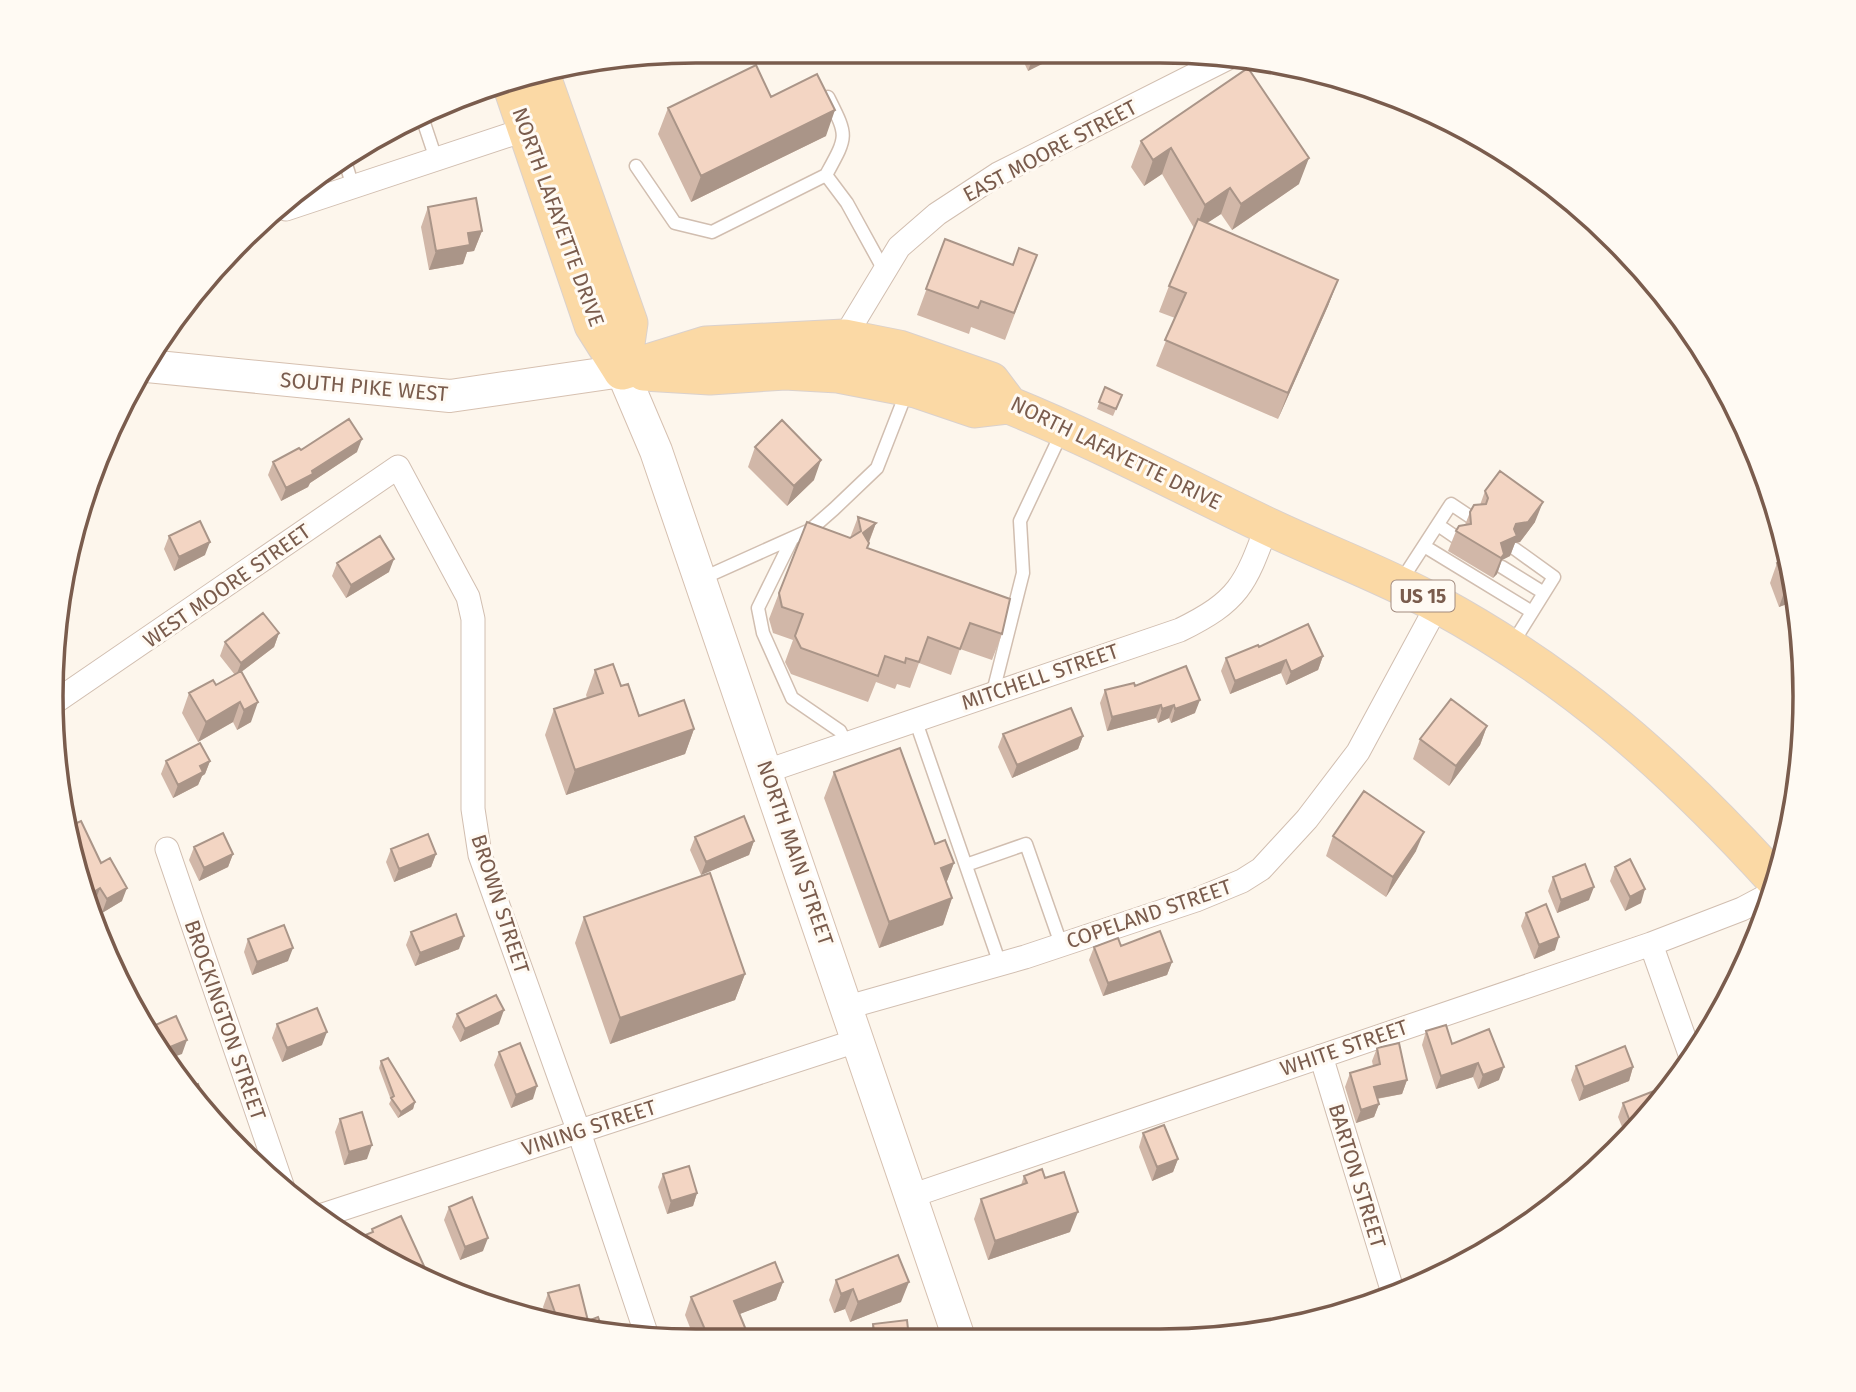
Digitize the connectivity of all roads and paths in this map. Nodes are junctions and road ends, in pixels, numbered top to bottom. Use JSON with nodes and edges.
{"nodes":[{"id":1,"x":1214,"y":65,"type":"edge"},
{"id":2,"x":544,"y":82,"type":"edge"},
{"id":3,"x":824,"y":89,"type":"edge"},
{"id":4,"x":513,"y":91,"type":"edge"},
{"id":5,"x":424,"y":124,"type":"edge"},
{"id":6,"x":527,"y":130,"type":"junction"},
{"id":7,"x":436,"y":159,"type":"junction"},
{"id":8,"x":636,"y":166,"type":"dead end"},
{"id":9,"x":347,"y":168,"type":"edge"},
{"id":10,"x":826,"y":175,"type":"junction"},
{"id":11,"x":353,"y":187,"type":"junction"},
{"id":12,"x":297,"y":205,"type":"edge"},
{"id":13,"x":885,"y":272,"type":"junction"},
{"id":14,"x":844,"y":338,"type":"junction"},
{"id":15,"x":156,"y":367,"type":"edge"},
{"id":16,"x":622,"y":371,"type":"junction"},
{"id":17,"x":908,"y":388,"type":"junction"},
{"id":18,"x":1000,"y":393,"type":"junction"},
{"id":19,"x":1064,"y":429,"type":"junction"},
{"id":20,"x":398,"y":467,"type":"joint"},
{"id":21,"x":1472,"y":518,"type":"edge"},
{"id":22,"x":1437,"y":524,"type":"junction"},
{"id":23,"x":1267,"y":526,"type":"junction"},
{"id":24,"x":810,"y":530,"type":"junction"},
{"id":25,"x":821,"y":538,"type":"edge"},
{"id":26,"x":1457,"y":538,"type":"edge"},
{"id":27,"x":792,"y":539,"type":"junction"},
{"id":28,"x":1424,"y":546,"type":"junction"},
{"id":29,"x":1515,"y":549,"type":"edge"},
{"id":30,"x":1502,"y":567,"type":"edge"},
{"id":31,"x":701,"y":579,"type":"junction"},
{"id":32,"x":1399,"y":584,"type":"junction"},
{"id":33,"x":1544,"y":593,"type":"junction"},
{"id":34,"x":1438,"y":604,"type":"junction"},
{"id":35,"x":1532,"y":612,"type":"junction"},
{"id":36,"x":1510,"y":647,"type":"junction"},
{"id":37,"x":992,"y":692,"type":"junction"},
{"id":38,"x":63,"y":697,"type":"edge"},
{"id":39,"x":915,"y":719,"type":"junction"},
{"id":40,"x":846,"y":743,"type":"junction"},
{"id":41,"x":767,"y":771,"type":"junction"},
{"id":42,"x":167,"y":849,"type":"dead end"},
{"id":43,"x":965,"y":865,"type":"junction"},
{"id":44,"x":1767,"y":872,"type":"edge"},
{"id":45,"x":1759,"y":900,"type":"edge"},
{"id":46,"x":1062,"y":944,"type":"junction"},
{"id":47,"x":1651,"y":944,"type":"junction"},
{"id":48,"x":1000,"y":964,"type":"junction"},
{"id":49,"x":848,"y":1007,"type":"junction"},
{"id":50,"x":859,"y":1040,"type":"junction"},
{"id":51,"x":1687,"y":1046,"type":"edge"},
{"id":52,"x":1321,"y":1056,"type":"junction"},
{"id":53,"x":579,"y":1132,"type":"junction"},
{"id":54,"x":277,"y":1170,"type":"edge"},
{"id":55,"x":911,"y":1196,"type":"junction"},
{"id":56,"x":331,"y":1212,"type":"edge"},
{"id":57,"x":1391,"y":1285,"type":"edge"},
{"id":58,"x":644,"y":1327,"type":"edge"},
{"id":59,"x":956,"y":1329,"type":"edge"}],
"edges":[{"from":1,"to":13,"type":"street","name":"EAST MOORE STREET"},
{"from":2,"to":16,"type":"main road"},
{"from":3,"to":10,"type":"lane"},
{"from":4,"to":6,"type":"main road","name":"NORTH LAFAYETTE DRIVE"},
{"from":5,"to":7,"type":"lane"},
{"from":6,"to":7,"type":"street"},
{"from":6,"to":16,"type":"main road","name":"NORTH LAFAYETTE DRIVE"},
{"from":7,"to":11,"type":"street"},
{"from":8,"to":10,"type":"lane"},
{"from":9,"to":11,"type":"lane"},
{"from":10,"to":13,"type":"lane"},
{"from":11,"to":12,"type":"street"},
{"from":13,"to":14,"type":"street","name":"EAST MOORE STREET"},
{"from":14,"to":16,"type":"main road","name":"NORTH LAFAYETTE DRIVE"},
{"from":14,"to":18,"type":"main road","name":"NORTH LAFAYETTE DRIVE"},
{"from":15,"to":16,"type":"main road","name":"SOUTH PIKE WEST"},
{"from":16,"to":17,"type":"main road"},
{"from":16,"to":31,"type":"main road","name":"NORTH MAIN STREET"},
{"from":17,"to":18,"type":"main road"},
{"from":17,"to":24,"type":"lane"},
{"from":18,"to":19,"type":"main road","name":"NORTH LAFAYETTE DRIVE","number":"US 15"},
{"from":19,"to":23,"type":"main road","name":"NORTH LAFAYETTE DRIVE","number":"US 15"},
{"from":19,"to":37,"type":"lane"},
{"from":20,"to":38,"type":"street","name":"WEST MOORE STREET"},
{"from":20,"to":53,"type":"street","name":"BROWN STREET"},
{"from":21,"to":22,"type":"lane"},
{"from":22,"to":26,"type":"lane"},
{"from":22,"to":28,"type":"lane"},
{"from":23,"to":32,"type":"main road","name":"NORTH LAFAYETTE DRIVE","number":"US 15"},
{"from":23,"to":37,"type":"street","name":"MITCHELL STREET"},
{"from":24,"to":25,"type":"lane"},
{"from":24,"to":27,"type":"lane"},
{"from":27,"to":31,"type":"lane"},
{"from":27,"to":40,"type":"lane"},
{"from":28,"to":32,"type":"lane"},
{"from":28,"to":35,"type":"lane"},
{"from":29,"to":33,"type":"lane"},
{"from":30,"to":33,"type":"lane"},
{"from":31,"to":41,"type":"main road","name":"NORTH MAIN STREET"},
{"from":32,"to":34,"type":"main road","name":"NORTH LAFAYETTE DRIVE","number":"US 15"},
{"from":33,"to":35,"type":"lane"},
{"from":34,"to":36,"type":"main road","name":"NORTH LAFAYETTE DRIVE","number":"US 15"},
{"from":34,"to":46,"type":"street","name":"COPELAND STREET"},
{"from":35,"to":36,"type":"lane"},
{"from":36,"to":44,"type":"main road","name":"NORTH LAFAYETTE DRIVE","number":"US 15"},
{"from":37,"to":39,"type":"street","name":"MITCHELL STREET"},
{"from":39,"to":40,"type":"street","name":"MITCHELL STREET"},
{"from":39,"to":43,"type":"lane"},
{"from":40,"to":41,"type":"street","name":"MITCHELL STREET"},
{"from":41,"to":49,"type":"main road","name":"NORTH MAIN STREET"},
{"from":42,"to":54,"type":"street","name":"BROCKINGTON STREET"},
{"from":43,"to":46,"type":"lane"},
{"from":43,"to":48,"type":"lane"},
{"from":45,"to":47,"type":"street","name":"WHITE STREET"},
{"from":46,"to":48,"type":"street","name":"COPELAND STREET"},
{"from":47,"to":51,"type":"street"},
{"from":47,"to":52,"type":"street","name":"WHITE STREET"},
{"from":48,"to":49,"type":"street","name":"COPELAND STREET"},
{"from":49,"to":50,"type":"main road","name":"NORTH MAIN STREET"},
{"from":50,"to":53,"type":"street","name":"VINING STREET"},
{"from":50,"to":55,"type":"main road","name":"NORTH MAIN STREET"},
{"from":52,"to":55,"type":"street","name":"WHITE STREET"},
{"from":52,"to":57,"type":"street","name":"BARTON STREET"},
{"from":53,"to":56,"type":"street","name":"VINING STREET"},
{"from":53,"to":58,"type":"street","name":"BROWN STREET"},
{"from":55,"to":59,"type":"main road","name":"NORTH MAIN STREET"}]}
